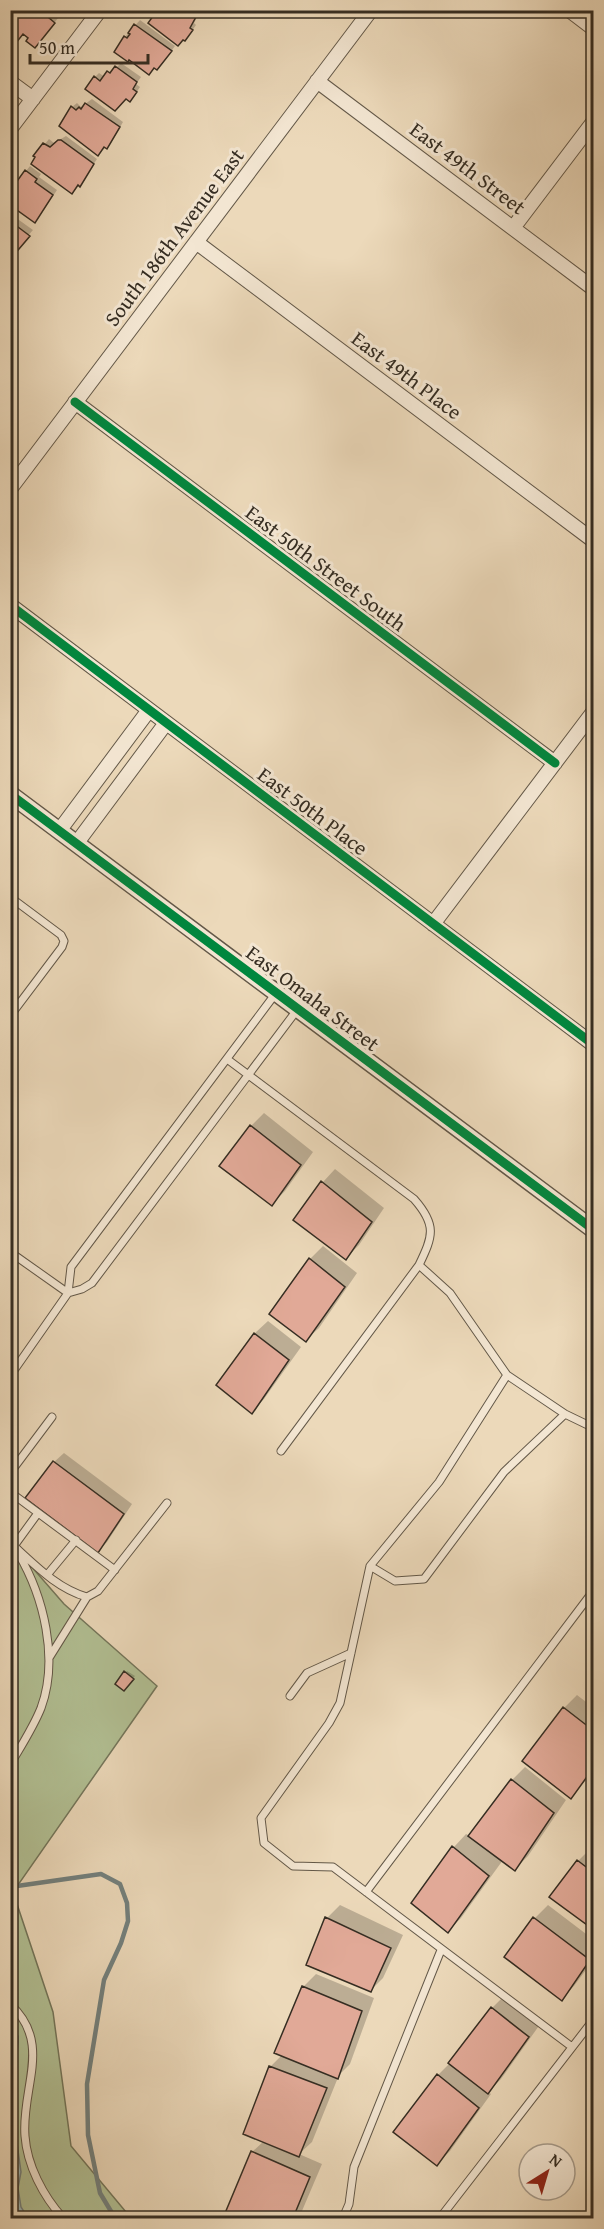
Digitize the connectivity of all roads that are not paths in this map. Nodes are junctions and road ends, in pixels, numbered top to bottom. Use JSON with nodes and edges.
{"nodes":[{"id":1,"x":100,"y":10,"type":"edge"},
{"id":2,"x":371,"y":10,"type":"edge"},
{"id":3,"x":569,"y":10,"type":"edge"},
{"id":4,"x":594,"y":29,"type":"edge"},
{"id":5,"x":317,"y":81,"type":"junction"},
{"id":6,"x":10,"y":82,"type":"edge"},
{"id":7,"x":33,"y":99,"type":"junction"},
{"id":8,"x":594,"y":121,"type":"edge"},
{"id":9,"x":10,"y":129,"type":"edge"},
{"id":10,"x":513,"y":228,"type":"junction"},
{"id":11,"x":196,"y":242,"type":"junction"},
{"id":12,"x":594,"y":289,"type":"edge"},
{"id":13,"x":75,"y":402,"type":"junction"},
{"id":14,"x":10,"y":489,"type":"edge"},
{"id":15,"x":594,"y":542,"type":"edge"},
{"id":16,"x":10,"y":605,"type":"edge"},
{"id":17,"x":149,"y":710,"type":"junction"},
{"id":18,"x":594,"y":711,"type":"edge"},
{"id":19,"x":166,"y":723,"type":"junction"},
{"id":20,"x":555,"y":763,"type":"junction"},
{"id":21,"x":10,"y":794,"type":"edge"},
{"id":22,"x":59,"y":831,"type":"junction"},
{"id":23,"x":76,"y":844,"type":"junction"},
{"id":24,"x":10,"y":897,"type":"edge"},
{"id":25,"x":433,"y":924,"type":"junction"},
{"id":26,"x":276,"y":993,"type":"junction"},
{"id":27,"x":297,"y":1009,"type":"junction"},
{"id":28,"x":10,"y":1016,"type":"edge"},
{"id":29,"x":594,"y":1045,"type":"edge"},
{"id":30,"x":227,"y":1059,"type":"junction"},
{"id":31,"x":247,"y":1074,"type":"junction"},
{"id":32,"x":594,"y":1230,"type":"edge"},
{"id":33,"x":10,"y":1252,"type":"edge"},
{"id":34,"x":419,"y":1265,"type":"junction"},
{"id":35,"x":68,"y":1293,"type":"junction"},
{"id":36,"x":507,"y":1375,"type":"junction"},
{"id":37,"x":10,"y":1376,"type":"edge"},
{"id":38,"x":565,"y":1414,"type":"junction"},
{"id":39,"x":52,"y":1417,"type":"dead end"},
{"id":40,"x":594,"y":1428,"type":"edge"},
{"id":41,"x":281,"y":1451,"type":"dead end"},
{"id":42,"x":10,"y":1473,"type":"edge"},
{"id":43,"x":10,"y":1492,"type":"edge"},
{"id":44,"x":167,"y":1503,"type":"dead end"},
{"id":45,"x":38,"y":1513,"type":"junction"},
{"id":46,"x":76,"y":1540,"type":"junction"},
{"id":47,"x":12,"y":1545,"type":"edge"},
{"id":48,"x":370,"y":1566,"type":"junction"},
{"id":49,"x":115,"y":1570,"type":"junction"},
{"id":50,"x":47,"y":1575,"type":"junction"},
{"id":51,"x":594,"y":1590,"type":"edge"},
{"id":52,"x":87,"y":1597,"type":"junction"},
{"id":53,"x":351,"y":1653,"type":"junction"},
{"id":54,"x":49,"y":1658,"type":"junction"},
{"id":55,"x":290,"y":1696,"type":"dead end"},
{"id":56,"x":10,"y":1765,"type":"edge"},
{"id":57,"x":366,"y":1892,"type":"junction"},
{"id":58,"x":441,"y":1950,"type":"junction"},
{"id":59,"x":10,"y":2004,"type":"edge"},
{"id":60,"x":594,"y":2019,"type":"edge"},
{"id":61,"x":572,"y":2048,"type":"junction"},
{"id":62,"x":63,"y":2218,"type":"edge"},
{"id":63,"x":343,"y":2218,"type":"edge"},
{"id":64,"x":440,"y":2218,"type":"edge"}],
"edges":[{"from":1,"to":7,"type":"street"},
{"from":2,"to":5,"type":"street","name":"South 186th Avenue East"},
{"from":3,"to":4,"type":"street"},
{"from":5,"to":10,"type":"street","name":"East 49th Street"},
{"from":5,"to":11,"type":"street","name":"South 186th Avenue East"},
{"from":6,"to":7,"type":"street"},
{"from":7,"to":9,"type":"street"},
{"from":8,"to":10,"type":"street"},
{"from":10,"to":12,"type":"street","name":"East 49th Street"},
{"from":11,"to":13,"type":"street","name":"South 186th Avenue East"},
{"from":11,"to":15,"type":"street","name":"East 49th Place"},
{"from":13,"to":14,"type":"street","name":"South 186th Avenue East"},
{"from":13,"to":20,"type":"street","name":"East 50th Street South"},
{"from":16,"to":17,"type":"street","name":"East 50th Place"},
{"from":17,"to":19,"type":"street","name":"East 50th Place"},
{"from":17,"to":22,"type":"street"},
{"from":18,"to":20,"type":"street"},
{"from":19,"to":23,"type":"street"},
{"from":19,"to":25,"type":"street","name":"East 50th Place"},
{"from":20,"to":25,"type":"street"},
{"from":21,"to":22,"type":"street","name":"East Omaha Street"},
{"from":22,"to":23,"type":"street","name":"East Omaha Street"},
{"from":23,"to":26,"type":"street","name":"East Omaha Street"},
{"from":24,"to":28,"type":"lane"},
{"from":25,"to":29,"type":"street","name":"East 50th Place"},
{"from":26,"to":27,"type":"street","name":"East Omaha Street"},
{"from":26,"to":30,"type":"lane"},
{"from":27,"to":31,"type":"lane"},
{"from":27,"to":32,"type":"street","name":"East Omaha Street"},
{"from":30,"to":31,"type":"lane"},
{"from":30,"to":35,"type":"lane"},
{"from":31,"to":34,"type":"lane"},
{"from":31,"to":35,"type":"lane"},
{"from":33,"to":35,"type":"lane"},
{"from":34,"to":36,"type":"lane"},
{"from":34,"to":41,"type":"lane"},
{"from":35,"to":37,"type":"lane"},
{"from":36,"to":38,"type":"lane"},
{"from":36,"to":48,"type":"lane"},
{"from":38,"to":40,"type":"lane"},
{"from":38,"to":48,"type":"lane"},
{"from":39,"to":42,"type":"lane"},
{"from":43,"to":45,"type":"lane"},
{"from":44,"to":49,"type":"lane"},
{"from":45,"to":46,"type":"lane"},
{"from":45,"to":47,"type":"lane"},
{"from":46,"to":49,"type":"lane"},
{"from":46,"to":50,"type":"lane"},
{"from":47,"to":50,"type":"lane"},
{"from":47,"to":54,"type":"lane"},
{"from":48,"to":53,"type":"lane"},
{"from":49,"to":52,"type":"lane"},
{"from":50,"to":52,"type":"lane"},
{"from":51,"to":57,"type":"lane"},
{"from":52,"to":54,"type":"lane"},
{"from":53,"to":55,"type":"lane"},
{"from":53,"to":57,"type":"lane"},
{"from":54,"to":56,"type":"lane"},
{"from":57,"to":58,"type":"lane"},
{"from":58,"to":61,"type":"lane"},
{"from":58,"to":63,"type":"lane"},
{"from":59,"to":62,"type":"lane"},
{"from":60,"to":61,"type":"lane"},
{"from":61,"to":64,"type":"lane"}]}
